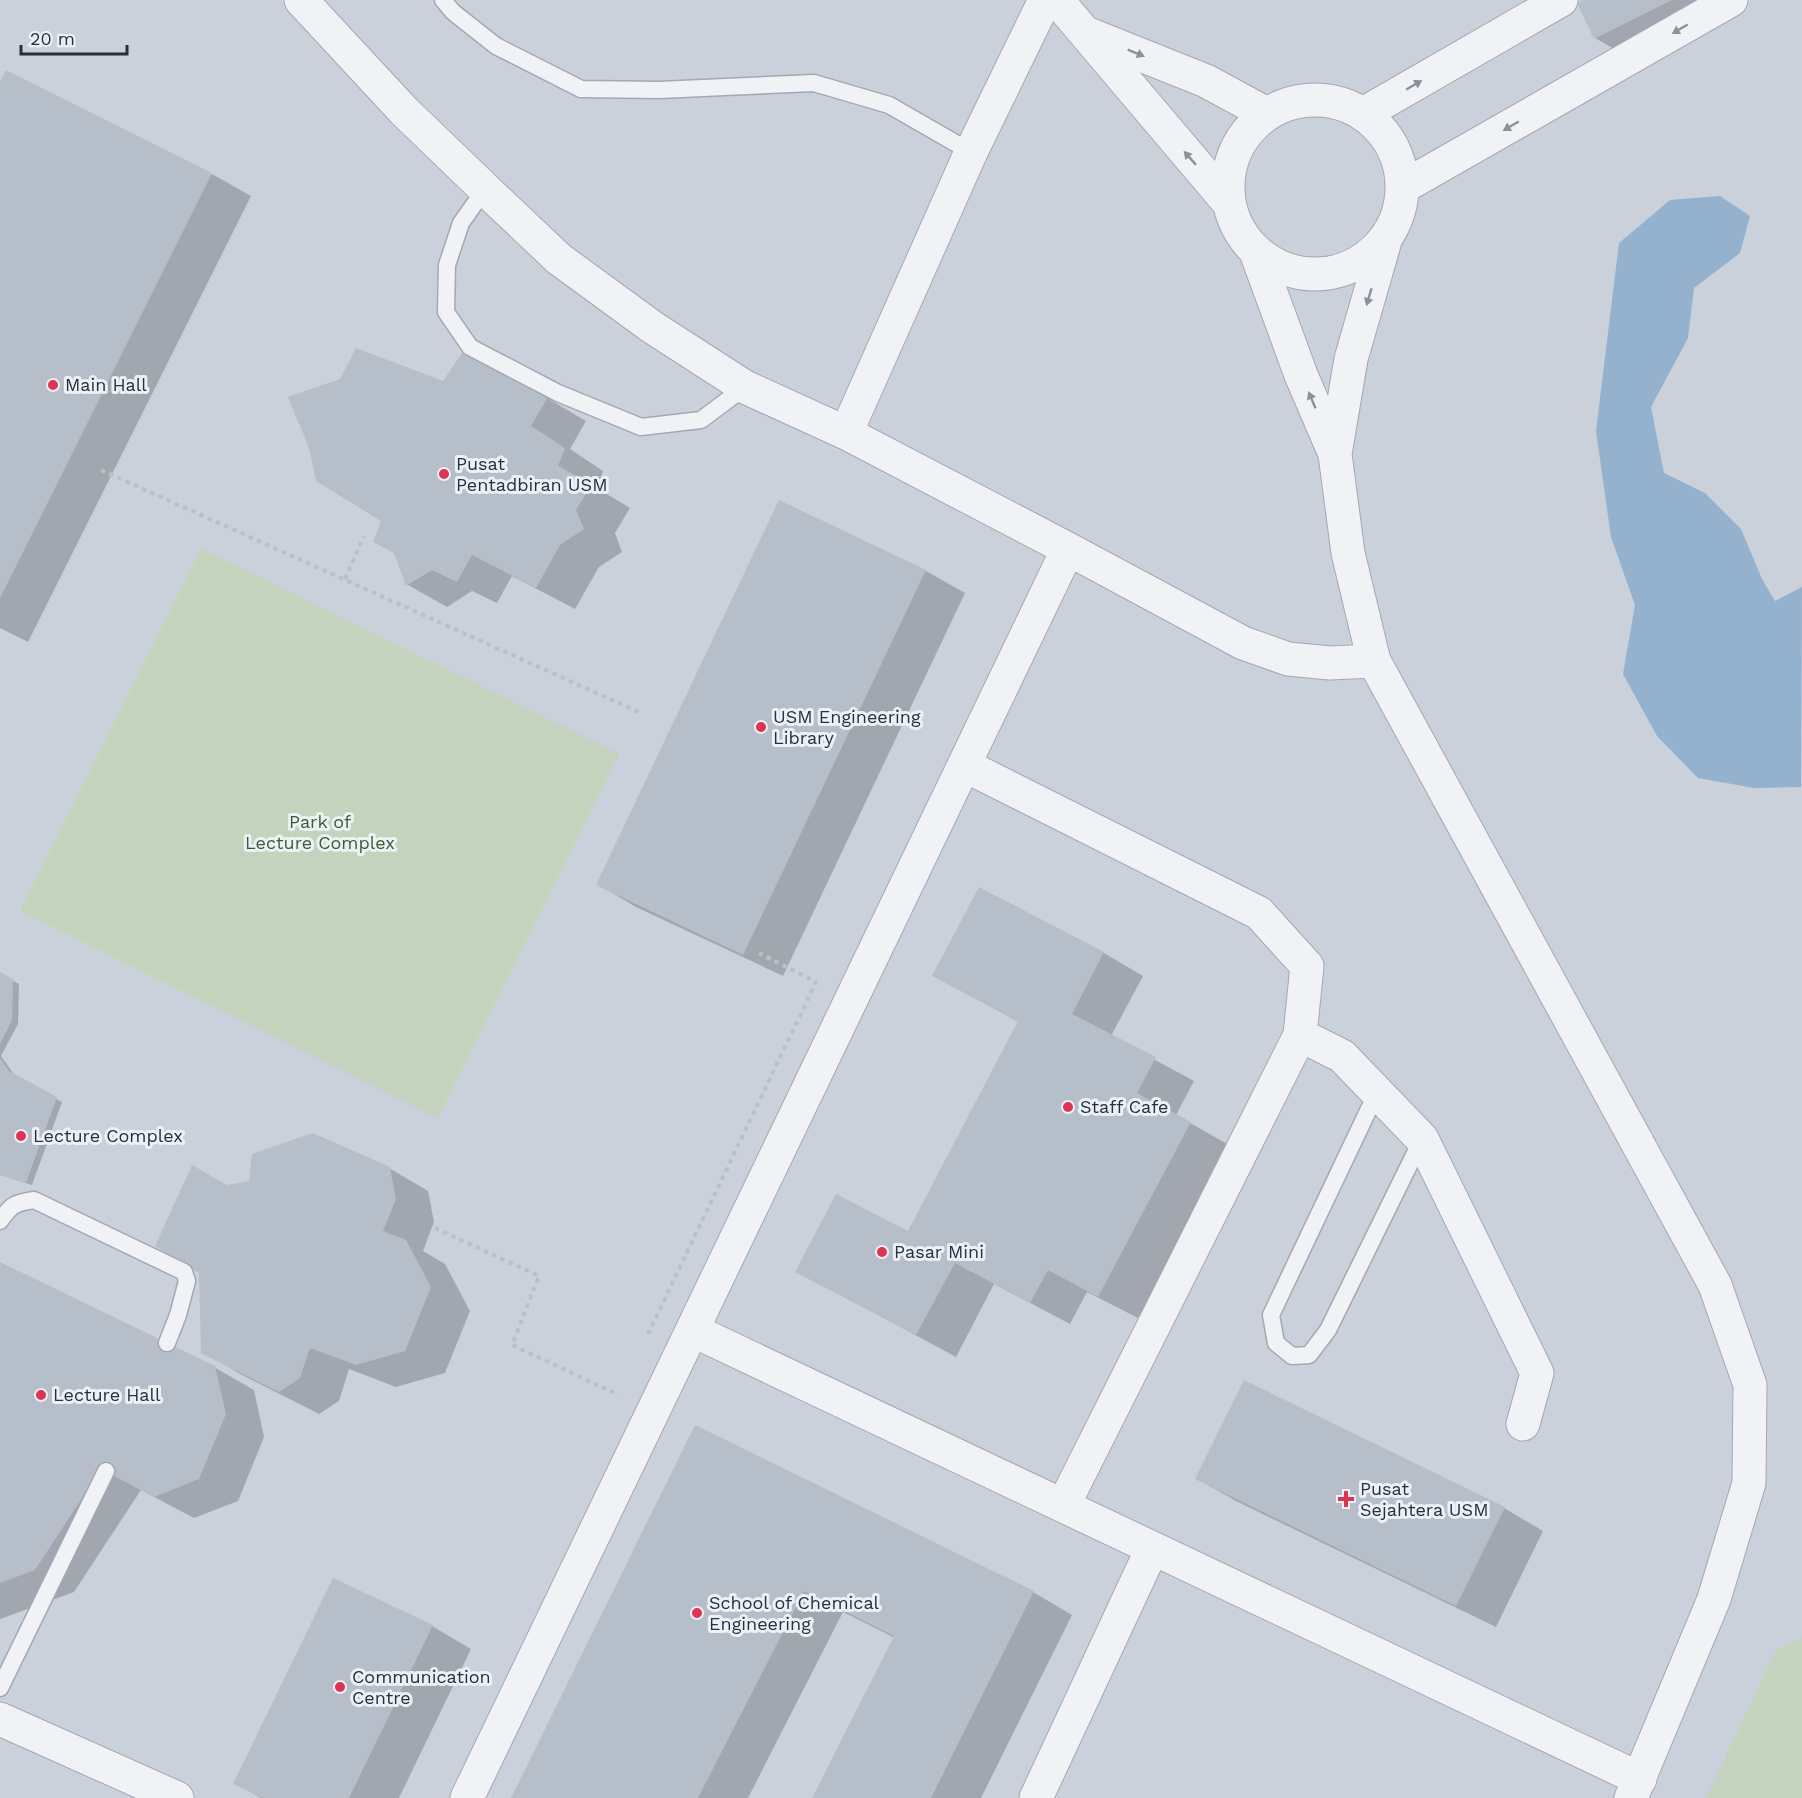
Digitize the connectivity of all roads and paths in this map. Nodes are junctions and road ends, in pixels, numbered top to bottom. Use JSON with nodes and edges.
{"nodes":[{"id":1,"x":303,"y":0,"type":"edge"},
{"id":2,"x":443,"y":0,"type":"edge"},
{"id":3,"x":1045,"y":0,"type":"edge"},
{"id":4,"x":1057,"y":0,"type":"edge"},
{"id":5,"x":1561,"y":0,"type":"edge"},
{"id":6,"x":1731,"y":0,"type":"edge"},
{"id":7,"x":1082,"y":32,"type":"junction"},
{"id":8,"x":1267,"y":114,"type":"junction"},
{"id":9,"x":1363,"y":114,"type":"junction"},
{"id":10,"x":971,"y":152,"type":"junction"},
{"id":11,"x":1403,"y":188,"type":"junction"},
{"id":12,"x":484,"y":189,"type":"junction"},
{"id":13,"x":1228,"y":202,"type":"junction"},
{"id":14,"x":1385,"y":241,"type":"junction"},
{"id":15,"x":1256,"y":252,"type":"junction"},
{"id":16,"x":745,"y":387,"type":"junction"},
{"id":17,"x":846,"y":433,"type":"junction"},
{"id":18,"x":1335,"y":454,"type":"junction"},
{"id":19,"x":101,"y":470,"type":"dead end"},
{"id":20,"x":364,"y":536,"type":"dead end"},
{"id":21,"x":1068,"y":549,"type":"junction"},
{"id":22,"x":345,"y":579,"type":"junction"},
{"id":23,"x":1374,"y":661,"type":"junction"},
{"id":24,"x":641,"y":713,"type":"dead end"},
{"id":25,"x":964,"y":765,"type":"junction"},
{"id":26,"x":759,"y":953,"type":"dead end"},
{"id":27,"x":1300,"y":1035,"type":"junction"},
{"id":28,"x":1377,"y":1092,"type":"junction"},
{"id":29,"x":1422,"y":1139,"type":"junction"},
{"id":30,"x":0,"y":1221,"type":"edge"},
{"id":31,"x":435,"y":1228,"type":"dead end"},
{"id":32,"x":692,"y":1330,"type":"junction"},
{"id":33,"x":644,"y":1342,"type":"dead end"},
{"id":34,"x":167,"y":1343,"type":"dead end"},
{"id":35,"x":624,"y":1385,"type":"dead end"},
{"id":36,"x":1523,"y":1424,"type":"dead end"},
{"id":37,"x":106,"y":1471,"type":"dead end"},
{"id":38,"x":1064,"y":1504,"type":"junction"},
{"id":39,"x":1152,"y":1549,"type":"junction"},
{"id":40,"x":0,"y":1688,"type":"edge"},
{"id":41,"x":0,"y":1719,"type":"edge"},
{"id":42,"x":1635,"y":1789,"type":"edge"},
{"id":43,"x":177,"y":1798,"type":"edge"},
{"id":44,"x":467,"y":1798,"type":"edge"},
{"id":45,"x":1036,"y":1798,"type":"edge"}],
"edges":[{"from":1,"to":12,"type":"street"},
{"from":2,"to":10,"type":"lane"},
{"from":3,"to":10,"type":"street"},
{"from":4,"to":7,"type":"street"},
{"from":9,"to":5,"type":"street","one_way":true},
{"from":6,"to":11,"type":"street","one_way":true},
{"from":7,"to":8,"type":"street","one_way":true},
{"from":13,"to":7,"type":"street","one_way":true},
{"from":8,"to":9,"type":"street"},
{"from":8,"to":13,"type":"street"},
{"from":9,"to":11,"type":"street"},
{"from":10,"to":17,"type":"street"},
{"from":11,"to":14,"type":"street"},
{"from":12,"to":16,"type":"street"},
{"from":12,"to":16,"type":"lane"},
{"from":13,"to":15,"type":"street"},
{"from":14,"to":15,"type":"street"},
{"from":14,"to":18,"type":"street","one_way":true},
{"from":18,"to":15,"type":"street","one_way":true},
{"from":16,"to":17,"type":"street"},
{"from":17,"to":21,"type":"street"},
{"from":18,"to":23,"type":"street"},
{"from":19,"to":22,"type":"path"},
{"from":20,"to":22,"type":"path"},
{"from":21,"to":23,"type":"street"},
{"from":21,"to":25,"type":"street"},
{"from":22,"to":24,"type":"path"},
{"from":23,"to":42,"type":"street"},
{"from":25,"to":27,"type":"street"},
{"from":25,"to":32,"type":"street"},
{"from":26,"to":33,"type":"path"},
{"from":27,"to":28,"type":"street"},
{"from":27,"to":38,"type":"street"},
{"from":28,"to":29,"type":"street"},
{"from":28,"to":29,"type":"lane"},
{"from":29,"to":36,"type":"street"},
{"from":30,"to":34,"type":"lane"},
{"from":31,"to":35,"type":"path"},
{"from":32,"to":38,"type":"street"},
{"from":32,"to":44,"type":"street"},
{"from":37,"to":40,"type":"lane"},
{"from":38,"to":39,"type":"street"},
{"from":39,"to":42,"type":"street"},
{"from":39,"to":45,"type":"street"},
{"from":41,"to":43,"type":"street"}]}
